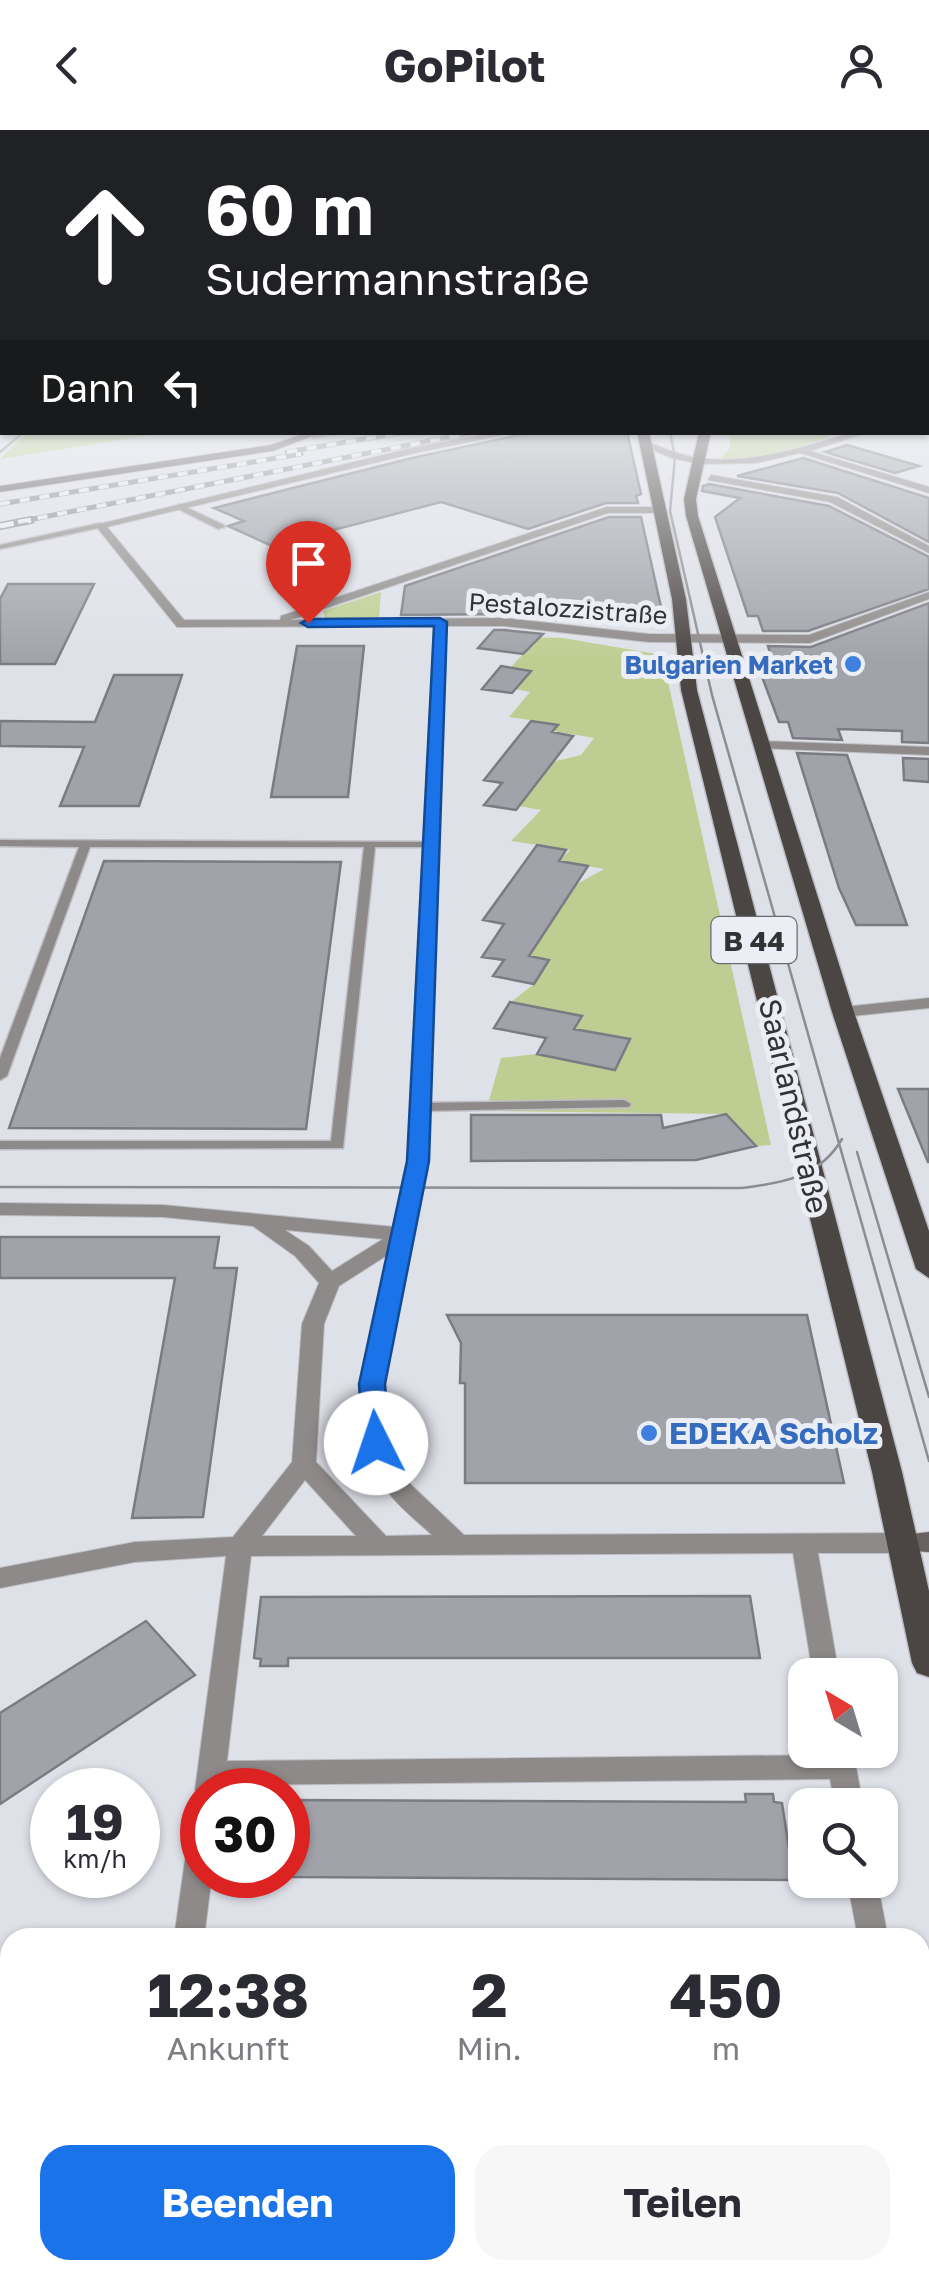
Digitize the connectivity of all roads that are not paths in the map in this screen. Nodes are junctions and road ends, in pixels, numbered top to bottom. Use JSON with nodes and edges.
{"nodes":[{"id":1,"x":176,"y":462,"type":"edge"},
{"id":2,"x":364,"y":462,"type":"edge"},
{"id":3,"x":650,"y":462,"type":"edge"},
{"id":4,"x":699,"y":462,"type":"edge"},
{"id":5,"x":754,"y":462,"type":"edge"},
{"id":6,"x":839,"y":462,"type":"edge"},
{"id":7,"x":710,"y":478,"type":"junction"},
{"id":8,"x":693,"y":483,"type":"junction"},
{"id":9,"x":0,"y":488,"type":"edge"},
{"id":10,"x":929,"y":490,"type":"edge"},
{"id":11,"x":179,"y":506,"type":"junction"},
{"id":12,"x":659,"y":510,"type":"junction"},
{"id":13,"x":100,"y":525,"type":"junction"},
{"id":14,"x":221,"y":527,"type":"dead end"},
{"id":15,"x":0,"y":548,"type":"edge"},
{"id":16,"x":929,"y":550,"type":"edge"},
{"id":17,"x":389,"y":582,"type":"junction"},
{"id":18,"x":296,"y":589,"type":"dead end"},
{"id":19,"x":929,"y":595,"type":"edge"},
{"id":20,"x":322,"y":606,"type":"junction"},
{"id":21,"x":386,"y":622,"type":"junction"},
{"id":22,"x":440,"y":622,"type":"junction"},
{"id":23,"x":269,"y":624,"type":"junction"},
{"id":24,"x":683,"y":638,"type":"junction"},
{"id":25,"x":730,"y":639,"type":"junction"},
{"id":26,"x":762,"y":745,"type":"junction"},
{"id":27,"x":929,"y":751,"type":"edge"},
{"id":28,"x":0,"y":843,"type":"edge"},
{"id":29,"x":86,"y":843,"type":"junction"},
{"id":30,"x":370,"y":844,"type":"junction"},
{"id":31,"x":432,"y":844,"type":"junction"},
{"id":32,"x":929,"y":1003,"type":"edge"},
{"id":33,"x":842,"y":1012,"type":"junction"},
{"id":34,"x":0,"y":1076,"type":"edge"},
{"id":35,"x":624,"y":1104,"type":"dead end"},
{"id":36,"x":420,"y":1107,"type":"junction"},
{"id":37,"x":0,"y":1145,"type":"edge"},
{"id":38,"x":0,"y":1210,"type":"edge"},
{"id":39,"x":254,"y":1218,"type":"junction"},
{"id":40,"x":923,"y":1231,"type":"edge"},
{"id":41,"x":406,"y":1236,"type":"junction"},
{"id":42,"x":929,"y":1270,"type":"edge"},
{"id":43,"x":330,"y":1282,"type":"junction"},
{"id":44,"x":304,"y":1464,"type":"junction"},
{"id":45,"x":916,"y":1542,"type":"edge"},
{"id":46,"x":458,"y":1545,"type":"junction"},
{"id":47,"x":804,"y":1545,"type":"junction"},
{"id":48,"x":240,"y":1546,"type":"junction"},
{"id":49,"x":380,"y":1546,"type":"junction"},
{"id":50,"x":0,"y":1578,"type":"edge"},
{"id":51,"x":823,"y":1658,"type":"edge"},
{"id":52,"x":929,"y":1663,"type":"edge"},
{"id":53,"x":788,"y":1760,"type":"edge"},
{"id":54,"x":212,"y":1768,"type":"edge"},
{"id":55,"x":310,"y":1778,"type":"edge"},
{"id":56,"x":194,"y":1898,"type":"edge"},
{"id":57,"x":865,"y":1898,"type":"edge"},
{"id":58,"x":190,"y":1928,"type":"edge"},
{"id":59,"x":871,"y":1928,"type":"edge"}],
"edges":[{"from":1,"to":9,"type":"street"},
{"from":2,"to":11,"type":"street"},
{"from":3,"to":12,"type":"main road","name":"Saarlandstraße","number":"B 44"},
{"from":4,"to":8,"type":"main road","number":"B 44"},
{"from":5,"to":7,"type":"street"},
{"from":6,"to":10,"type":"street"},
{"from":7,"to":8,"type":"street"},
{"from":7,"to":16,"type":"street"},
{"from":8,"to":25,"type":"main road","number":"B 44"},
{"from":11,"to":13,"type":"street"},
{"from":11,"to":14,"type":"lane"},
{"from":12,"to":17,"type":"street"},
{"from":12,"to":24,"type":"main road","name":"Saarlandstraße","number":"B 44"},
{"from":13,"to":15,"type":"lane"},
{"from":13,"to":23,"type":"street","name":"Pestalozzistraße"},
{"from":17,"to":20,"type":"street"},
{"from":17,"to":21,"type":"street"},
{"from":18,"to":20,"type":"lane"},
{"from":19,"to":25,"type":"street","name":"Pestalozzistraße"},
{"from":20,"to":23,"type":"street"},
{"from":21,"to":22,"type":"street","name":"Pestalozzistraße"},
{"from":21,"to":23,"type":"street","name":"Pestalozzistraße"},
{"from":22,"to":24,"type":"street","name":"Pestalozzistraße"},
{"from":22,"to":31,"type":"street"},
{"from":24,"to":25,"type":"street","name":"Pestalozzistraße"},
{"from":24,"to":45,"type":"main road","name":"Saarlandstraße","number":"B 44"},
{"from":25,"to":26,"type":"main road","number":"B 44"},
{"from":26,"to":27,"type":"street"},
{"from":26,"to":33,"type":"main road","number":"B 44"},
{"from":28,"to":29,"type":"lane"},
{"from":29,"to":30,"type":"lane"},
{"from":29,"to":34,"type":"lane"},
{"from":30,"to":31,"type":"lane"},
{"from":30,"to":37,"type":"lane"},
{"from":31,"to":36,"type":"street"},
{"from":32,"to":33,"type":"street"},
{"from":33,"to":40,"type":"main road","number":"B 44"},
{"from":35,"to":36,"type":"lane"},
{"from":36,"to":41,"type":"street"},
{"from":38,"to":39,"type":"street"},
{"from":39,"to":41,"type":"street"},
{"from":39,"to":43,"type":"street"},
{"from":40,"to":42,"type":"main road","number":"B 44"},
{"from":41,"to":43,"type":"street"},
{"from":41,"to":46,"type":"street"},
{"from":43,"to":44,"type":"street"},
{"from":44,"to":48,"type":"street"},
{"from":44,"to":49,"type":"street"},
{"from":45,"to":47,"type":"street"},
{"from":45,"to":52,"type":"main road","name":"Saarlandstraße","number":"B 44"},
{"from":46,"to":47,"type":"street"},
{"from":46,"to":49,"type":"street"},
{"from":47,"to":51,"type":"street"},
{"from":48,"to":49,"type":"street"},
{"from":48,"to":50,"type":"street"},
{"from":48,"to":54,"type":"street"},
{"from":53,"to":55,"type":"street"},
{"from":56,"to":58,"type":"street"},
{"from":57,"to":59,"type":"street"}]}
